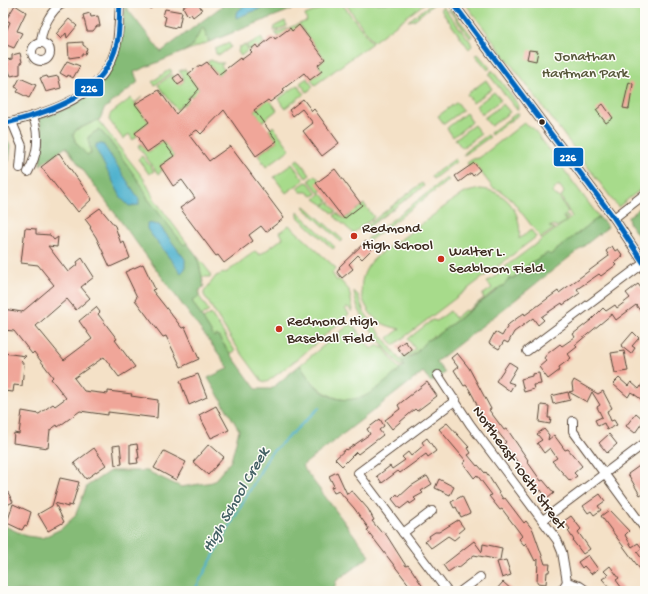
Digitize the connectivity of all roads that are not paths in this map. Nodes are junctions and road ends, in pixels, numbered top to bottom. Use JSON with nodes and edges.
{"nodes":[{"id":1,"x":62,"y":3,"type":"edge"},
{"id":2,"x":120,"y":3,"type":"edge"},
{"id":3,"x":453,"y":3,"type":"edge"},
{"id":4,"x":41,"y":43,"type":"dead end"},
{"id":5,"x":33,"y":116,"type":"junction"},
{"id":6,"x":12,"y":122,"type":"junction"},
{"id":7,"x":3,"y":124,"type":"edge"},
{"id":8,"x":645,"y":194,"type":"edge"},
{"id":9,"x":614,"y":218,"type":"junction"},
{"id":10,"x":644,"y":264,"type":"edge"},
{"id":11,"x":527,"y":351,"type":"dead end"},
{"id":12,"x":438,"y":375,"type":"dead end"},
{"id":13,"x":456,"y":400,"type":"junction"},
{"id":14,"x":573,"y":421,"type":"dead end"},
{"id":15,"x":645,"y":443,"type":"edge"},
{"id":16,"x":604,"y":474,"type":"junction"},
{"id":17,"x":432,"y":511,"type":"dead end"},
{"id":18,"x":543,"y":520,"type":"junction"},
{"id":19,"x":645,"y":529,"type":"edge"},
{"id":20,"x":404,"y":533,"type":"junction"},
{"id":21,"x":480,"y":577,"type":"dead end"},
{"id":22,"x":567,"y":582,"type":"junction"},
{"id":23,"x":447,"y":591,"type":"edge"},
{"id":24,"x":461,"y":591,"type":"edge"},
{"id":25,"x":561,"y":591,"type":"edge"},
{"id":26,"x":587,"y":591,"type":"edge"}],
"edges":[{"from":1,"to":4,"type":"street"},
{"from":2,"to":5,"type":"street"},
{"from":3,"to":9,"type":"street"},
{"from":5,"to":6,"type":"street"},
{"from":5,"to":6,"type":"street"},
{"from":6,"to":7,"type":"street"},
{"from":8,"to":9,"type":"street"},
{"from":9,"to":10,"type":"street"},
{"from":10,"to":11,"type":"street"},
{"from":12,"to":13,"type":"street","name":"Northeast 106th Street"},
{"from":13,"to":18,"type":"street","name":"Northeast 106th Street"},
{"from":13,"to":20,"type":"street"},
{"from":14,"to":16,"type":"street"},
{"from":15,"to":16,"type":"street"},
{"from":16,"to":18,"type":"street"},
{"from":16,"to":19,"type":"street"},
{"from":17,"to":20,"type":"street"},
{"from":18,"to":22,"type":"street","name":"Northeast 106th Street"},
{"from":20,"to":23,"type":"street"},
{"from":21,"to":24,"type":"street"},
{"from":22,"to":25,"type":"street"},
{"from":22,"to":26,"type":"street"}]}
